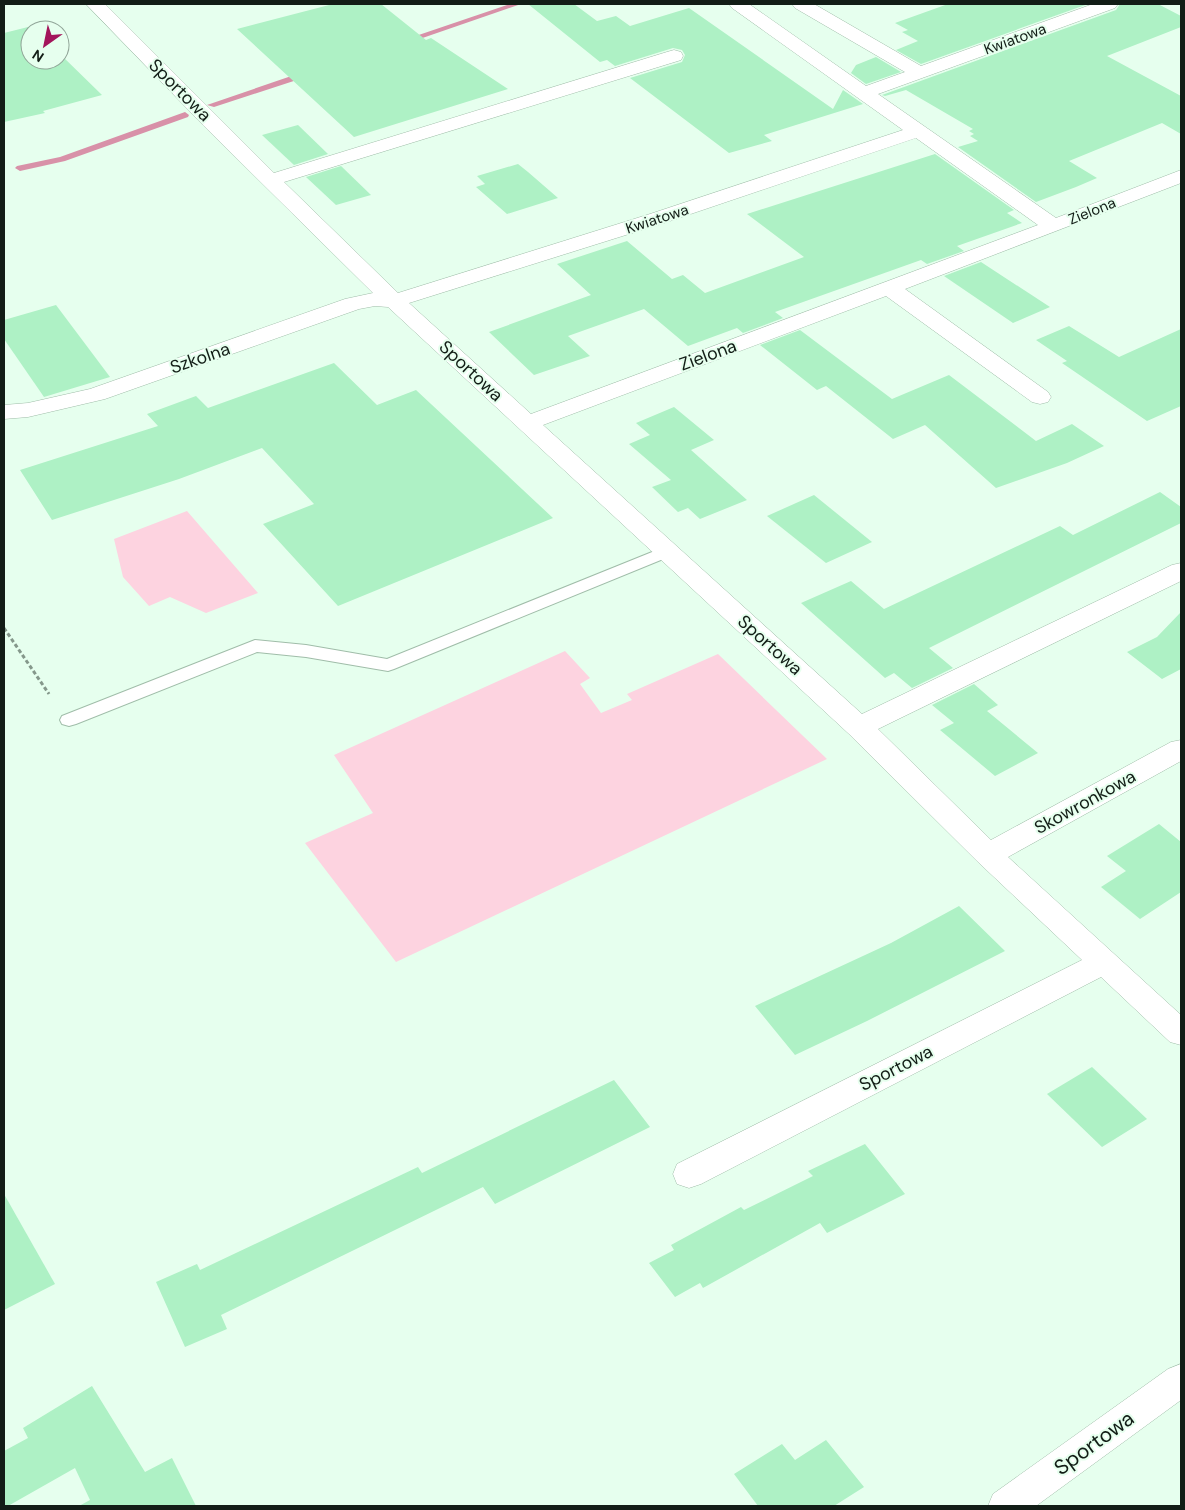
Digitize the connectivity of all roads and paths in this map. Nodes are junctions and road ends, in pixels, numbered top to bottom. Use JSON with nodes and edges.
{"nodes":[{"id":1,"x":95,"y":4,"type":"edge"},
{"id":2,"x":738,"y":4,"type":"edge"},
{"id":3,"x":801,"y":4,"type":"edge"},
{"id":4,"x":1108,"y":4,"type":"edge"},
{"id":5,"x":674,"y":56,"type":"dead end"},
{"id":6,"x":920,"y":73,"type":"junction"},
{"id":7,"x":864,"y":93,"type":"junction"},
{"id":8,"x":918,"y":131,"type":"junction"},
{"id":9,"x":1181,"y":176,"type":"edge"},
{"id":10,"x":271,"y":180,"type":"junction"},
{"id":11,"x":1054,"y":226,"type":"junction"},
{"id":12,"x":890,"y":288,"type":"junction"},
{"id":13,"x":394,"y":301,"type":"junction"},
{"id":14,"x":1040,"y":398,"type":"dead end"},
{"id":15,"x":4,"y":412,"type":"edge"},
{"id":16,"x":527,"y":423,"type":"junction"},
{"id":17,"x":666,"y":551,"type":"junction"},
{"id":18,"x":1181,"y":571,"type":"edge"},
{"id":19,"x":4,"y":628,"type":"edge"},
{"id":20,"x":6,"y":633,"type":"edge"},
{"id":21,"x":49,"y":694,"type":"dead end"},
{"id":22,"x":69,"y":720,"type":"dead end"},
{"id":23,"x":859,"y":727,"type":"junction"},
{"id":24,"x":1181,"y":749,"type":"edge"},
{"id":25,"x":988,"y":855,"type":"junction"},
{"id":26,"x":1104,"y":962,"type":"junction"},
{"id":27,"x":1181,"y":1033,"type":"edge"},
{"id":28,"x":689,"y":1174,"type":"dead end"},
{"id":29,"x":1181,"y":1380,"type":"edge"},
{"id":30,"x":1006,"y":1506,"type":"edge"}],
"edges":[{"from":1,"to":10,"type":"street","name":"Sportowa"},
{"from":2,"to":7,"type":"street"},
{"from":3,"to":6,"type":"street"},
{"from":4,"to":6,"type":"street","name":"Kwiatowa"},
{"from":5,"to":10,"type":"street"},
{"from":6,"to":7,"type":"street","name":"Kwiatowa"},
{"from":7,"to":8,"type":"street"},
{"from":8,"to":11,"type":"street"},
{"from":8,"to":13,"type":"street","name":"Kwiatowa"},
{"from":9,"to":11,"type":"street","name":"Zielona"},
{"from":10,"to":13,"type":"street","name":"Sportowa"},
{"from":11,"to":12,"type":"street","name":"Zielona"},
{"from":12,"to":14,"type":"street"},
{"from":12,"to":16,"type":"street","name":"Zielona"},
{"from":13,"to":15,"type":"street","name":"Szkolna"},
{"from":13,"to":16,"type":"street","name":"Sportowa"},
{"from":16,"to":17,"type":"street","name":"Sportowa"},
{"from":17,"to":22,"type":"lane"},
{"from":17,"to":23,"type":"street","name":"Sportowa"},
{"from":18,"to":23,"type":"street"},
{"from":19,"to":20,"type":"path"},
{"from":20,"to":21,"type":"path"},
{"from":23,"to":25,"type":"street","name":"Sportowa"},
{"from":24,"to":25,"type":"street","name":"Skowronkowa"},
{"from":25,"to":26,"type":"street","name":"Sportowa"},
{"from":26,"to":27,"type":"street","name":"Sportowa"},
{"from":26,"to":28,"type":"street","name":"Sportowa"},
{"from":29,"to":30,"type":"street","name":"Sportowa"}]}
